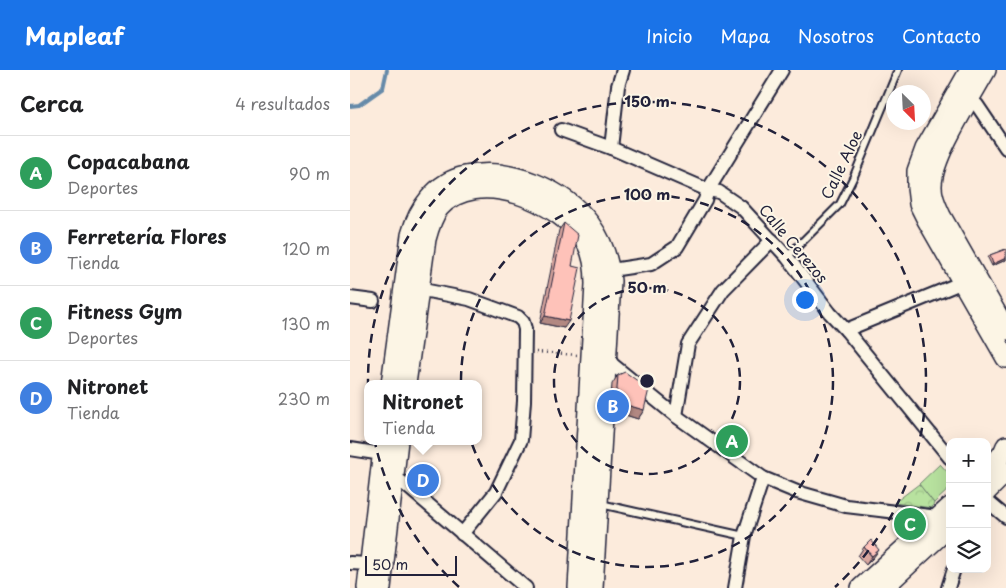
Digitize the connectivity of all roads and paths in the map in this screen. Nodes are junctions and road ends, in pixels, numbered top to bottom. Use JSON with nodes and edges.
{"nodes":[{"id":1,"x":623,"y":70,"type":"edge"},
{"id":2,"x":782,"y":70,"type":"edge"},
{"id":3,"x":898,"y":70,"type":"edge"},
{"id":4,"x":970,"y":70,"type":"edge"},
{"id":5,"x":986,"y":70,"type":"edge"},
{"id":6,"x":964,"y":96,"type":"junction"},
{"id":7,"x":561,"y":130,"type":"dead end"},
{"id":8,"x":611,"y":148,"type":"junction"},
{"id":9,"x":1006,"y":148,"type":"edge"},
{"id":10,"x":708,"y":190,"type":"junction"},
{"id":11,"x":772,"y":240,"type":"junction"},
{"id":12,"x":787,"y":257,"type":"junction"},
{"id":13,"x":602,"y":268,"type":"junction"},
{"id":14,"x":969,"y":278,"type":"junction"},
{"id":15,"x":411,"y":288,"type":"junction"},
{"id":16,"x":350,"y":298,"type":"edge"},
{"id":17,"x":373,"y":301,"type":"dead end"},
{"id":18,"x":846,"y":330,"type":"junction"},
{"id":19,"x":1006,"y":330,"type":"edge"},
{"id":20,"x":593,"y":355,"type":"junction"},
{"id":21,"x":525,"y":358,"type":"junction"},
{"id":22,"x":1006,"y":358,"type":"edge"},
{"id":23,"x":392,"y":380,"type":"edge"},
{"id":24,"x":406,"y":380,"type":"edge"},
{"id":25,"x":676,"y":416,"type":"junction"},
{"id":26,"x":1006,"y":446,"type":"edge"},
{"id":27,"x":350,"y":448,"type":"edge"},
{"id":28,"x":390,"y":448,"type":"edge"},
{"id":29,"x":946,"y":453,"type":"edge"},
{"id":30,"x":991,"y":467,"type":"edge"},
{"id":31,"x":1006,"y":472,"type":"edge"},
{"id":32,"x":387,"y":476,"type":"junction"},
{"id":33,"x":763,"y":478,"type":"junction"},
{"id":34,"x":991,"y":487,"type":"edge"},
{"id":35,"x":991,"y":504,"type":"edge"},
{"id":36,"x":590,"y":507,"type":"junction"},
{"id":37,"x":1006,"y":517,"type":"edge"},
{"id":38,"x":942,"y":523,"type":"edge"},
{"id":39,"x":462,"y":534,"type":"junction"},
{"id":40,"x":744,"y":536,"type":"junction"},
{"id":41,"x":350,"y":563,"type":"edge"},
{"id":42,"x":376,"y":565,"type":"junction"},
{"id":43,"x":953,"y":573,"type":"edge"},
{"id":44,"x":367,"y":588,"type":"edge"},
{"id":45,"x":381,"y":588,"type":"edge"},
{"id":46,"x":526,"y":588,"type":"edge"},
{"id":47,"x":578,"y":588,"type":"edge"},
{"id":48,"x":593,"y":588,"type":"edge"},
{"id":49,"x":735,"y":588,"type":"edge"},
{"id":50,"x":862,"y":588,"type":"edge"},
{"id":51,"x":883,"y":588,"type":"edge"},
{"id":52,"x":948,"y":588,"type":"edge"}],
"edges":[{"from":1,"to":8,"type":"street"},
{"from":2,"to":10,"type":"street"},
{"from":3,"to":12,"type":"lane","name":"Calle Aloe"},
{"from":4,"to":6,"type":"main road"},
{"from":5,"to":6,"type":"main road"},
{"from":6,"to":9,"type":"street"},
{"from":6,"to":14,"type":"main road"},
{"from":7,"to":8,"type":"street","name":"Calle Cerezos"},
{"from":8,"to":10,"type":"street","name":"Calle Cerezos"},
{"from":10,"to":11,"type":"street","name":"Calle Cerezos"},
{"from":10,"to":13,"type":"street"},
{"from":11,"to":12,"type":"street","name":"Calle Cerezos"},
{"from":11,"to":25,"type":"street"},
{"from":12,"to":18,"type":"street","name":"Calle Cerezos"},
{"from":13,"to":15,"type":"main road"},
{"from":13,"to":20,"type":"main road"},
{"from":14,"to":18,"type":"street"},
{"from":14,"to":19,"type":"main road"},
{"from":14,"to":22,"type":"main road"},
{"from":15,"to":21,"type":"street"},
{"from":15,"to":23,"type":"main road"},
{"from":15,"to":24,"type":"main road"},
{"from":16,"to":17,"type":"street"},
{"from":18,"to":29,"type":"street","name":"Calle Cerezos"},
{"from":20,"to":21,"type":"path"},
{"from":20,"to":25,"type":"street"},
{"from":20,"to":36,"type":"main road"},
{"from":21,"to":39,"type":"street"},
{"from":25,"to":33,"type":"street"},
{"from":26,"to":30,"type":"main road"},
{"from":27,"to":28,"type":"street"},
{"from":28,"to":32,"type":"main road"},
{"from":31,"to":34,"type":"main road"},
{"from":32,"to":39,"type":"street"},
{"from":32,"to":42,"type":"main road"},
{"from":33,"to":38,"type":"street"},
{"from":33,"to":40,"type":"street"},
{"from":35,"to":37,"type":"street"},
{"from":36,"to":40,"type":"lane"},
{"from":36,"to":47,"type":"main road"},
{"from":36,"to":48,"type":"main road"},
{"from":38,"to":50,"type":"main road"},
{"from":38,"to":51,"type":"main road"},
{"from":39,"to":46,"type":"street"},
{"from":40,"to":49,"type":"street"},
{"from":41,"to":42,"type":"street"},
{"from":42,"to":44,"type":"main road"},
{"from":42,"to":45,"type":"main road"},
{"from":43,"to":52,"type":"street"}]}
